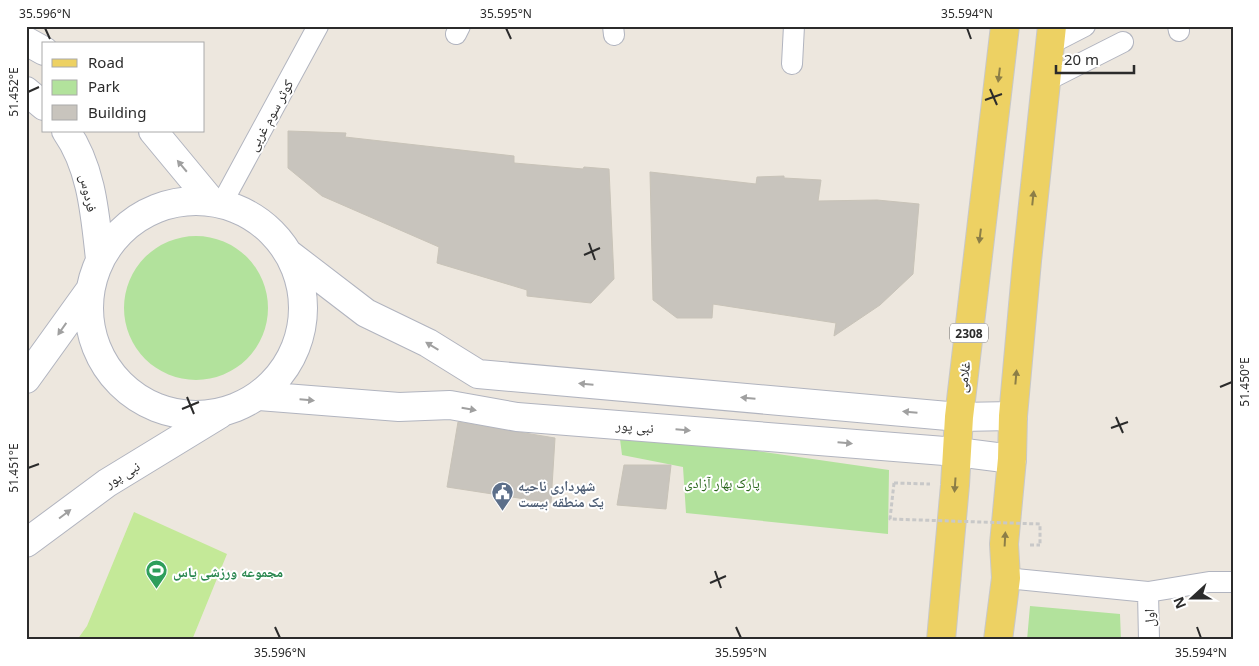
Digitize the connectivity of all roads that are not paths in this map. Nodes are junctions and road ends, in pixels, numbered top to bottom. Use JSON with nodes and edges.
{"nodes":[{"id":1,"x":318,"y":26,"type":"edge"},
{"id":2,"x":794,"y":26,"type":"edge"},
{"id":3,"x":1005,"y":26,"type":"edge"},
{"id":4,"x":1085,"y":26,"type":"edge"},
{"id":5,"x":1051,"y":35,"type":"edge"},
{"id":6,"x":26,"y":41,"type":"edge"},
{"id":7,"x":1124,"y":42,"type":"dead end"},
{"id":8,"x":42,"y":50,"type":"edge"},
{"id":9,"x":792,"y":64,"type":"dead end"},
{"id":10,"x":1046,"y":81,"type":"junction"},
{"id":11,"x":26,"y":92,"type":"edge"},
{"id":12,"x":42,"y":104,"type":"edge"},
{"id":13,"x":67,"y":132,"type":"edge"},
{"id":14,"x":154,"y":132,"type":"edge"},
{"id":15,"x":216,"y":202,"type":"junction"},
{"id":16,"x":289,"y":254,"type":"junction"},
{"id":17,"x":100,"y":259,"type":"junction"},
{"id":18,"x":90,"y":290,"type":"junction"},
{"id":19,"x":26,"y":380,"type":"edge"},
{"id":20,"x":259,"y":396,"type":"junction"},
{"id":21,"x":223,"y":412,"type":"junction"},
{"id":22,"x":1013,"y":416,"type":"junction"},
{"id":23,"x":959,"y":417,"type":"junction"},
{"id":24,"x":957,"y":452,"type":"junction"},
{"id":25,"x":1012,"y":459,"type":"junction"},
{"id":26,"x":26,"y":543,"type":"edge"},
{"id":27,"x":1006,"y":578,"type":"junction"},
{"id":28,"x":1233,"y":582,"type":"edge"},
{"id":29,"x":1148,"y":592,"type":"junction"},
{"id":30,"x":941,"y":640,"type":"edge"},
{"id":31,"x":998,"y":640,"type":"edge"},
{"id":32,"x":1150,"y":640,"type":"edge"}],
"edges":[{"from":1,"to":15,"type":"street","name":"کوثر سوم غربی"},
{"from":2,"to":9,"type":"street"},
{"from":3,"to":23,"type":"main road","name":"غلامی","number":"2308","one_way":true},
{"from":4,"to":5,"type":"street"},
{"from":5,"to":10,"type":"main road"},
{"from":6,"to":8,"type":"main road"},
{"from":7,"to":10,"type":"street"},
{"from":22,"to":10,"type":"main road","one_way":true},
{"from":11,"to":12,"type":"main road"},
{"from":13,"to":17,"type":"main road","name":"فردوس"},
{"from":15,"to":14,"type":"main road","one_way":true},
{"from":15,"to":16,"type":"main road"},
{"from":15,"to":17,"type":"main road"},
{"from":16,"to":20,"type":"main road"},
{"from":23,"to":16,"type":"main road","one_way":true},
{"from":17,"to":18,"type":"main road"},
{"from":18,"to":19,"type":"main road","one_way":true},
{"from":18,"to":21,"type":"main road"},
{"from":20,"to":21,"type":"main road"},
{"from":20,"to":24,"type":"main road","name":"نبی پور","one_way":true},
{"from":26,"to":21,"type":"main road","name":"نبی پور","one_way":true},
{"from":22,"to":23,"type":"main road"},
{"from":22,"to":25,"type":"main road"},
{"from":23,"to":24,"type":"main road","name":"غلامی","number":"2308"},
{"from":24,"to":25,"type":"main road","name":"نبی پور"},
{"from":24,"to":30,"type":"main road","name":"غلامی","number":"2308","one_way":true},
{"from":27,"to":25,"type":"main road","one_way":true},
{"from":27,"to":29,"type":"street"},
{"from":27,"to":31,"type":"main road"},
{"from":28,"to":29,"type":"street","name":"اول"},
{"from":29,"to":32,"type":"street","name":"اول"}]}
